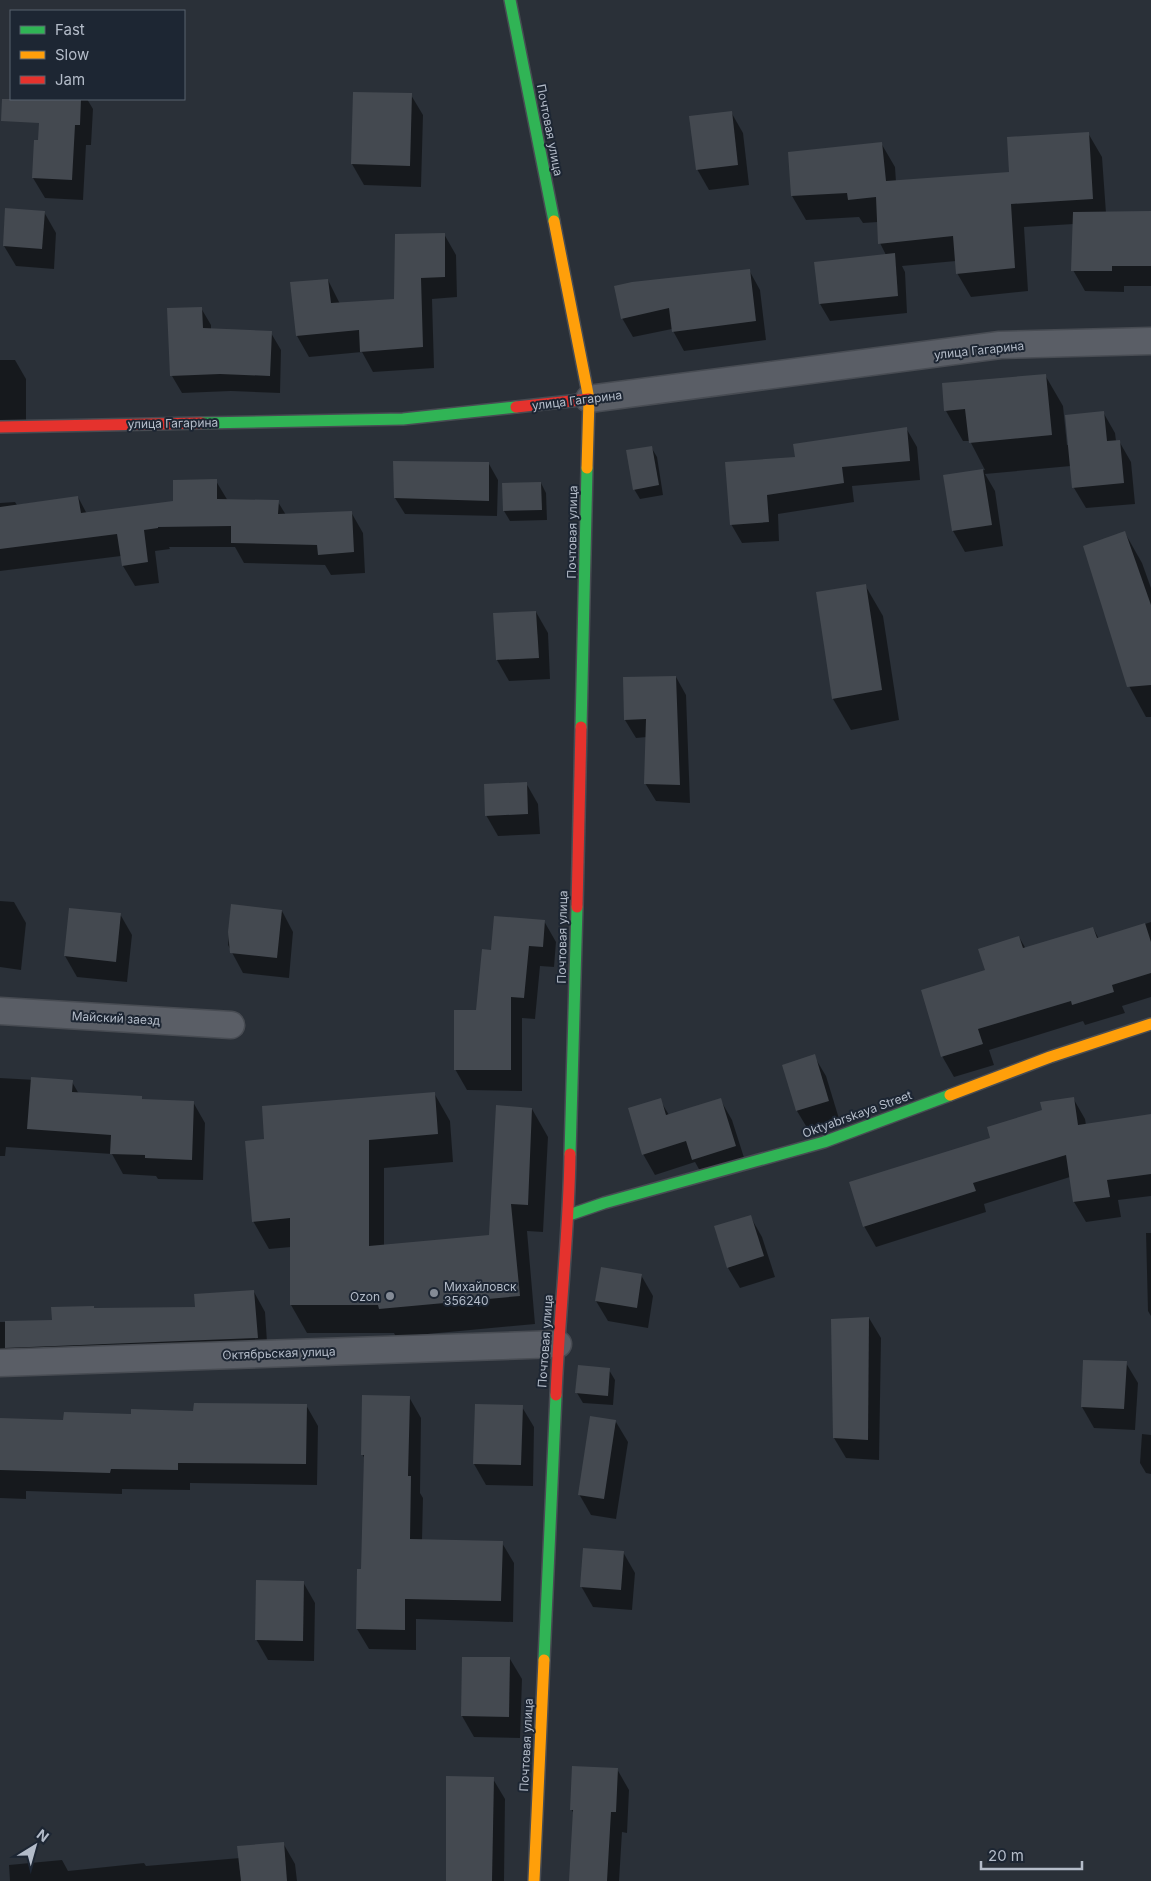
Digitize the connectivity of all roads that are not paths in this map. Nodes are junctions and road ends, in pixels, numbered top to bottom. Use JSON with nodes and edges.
{"nodes":[{"id":1,"x":510,"y":0,"type":"edge"},
{"id":2,"x":1151,"y":341,"type":"edge"},
{"id":3,"x":589,"y":399,"type":"junction"},
{"id":4,"x":0,"y":427,"type":"edge"},
{"id":5,"x":0,"y":1011,"type":"edge"},
{"id":6,"x":1151,"y":1024,"type":"edge"},
{"id":7,"x":232,"y":1025,"type":"dead end"},
{"id":8,"x":569,"y":1215,"type":"junction"},
{"id":9,"x":558,"y":1344,"type":"junction"},
{"id":10,"x":0,"y":1363,"type":"edge"},
{"id":11,"x":534,"y":1881,"type":"edge"}],
"edges":[{"from":1,"to":3,"type":"main road","name":"Почтовая улица"},
{"from":2,"to":3,"type":"street","name":"улица Гагарина"},
{"from":3,"to":4,"type":"main road","name":"улица Гагарина"},
{"from":3,"to":8,"type":"main road","name":"Почтовая улица"},
{"from":5,"to":7,"type":"street","name":"Майский заезд"},
{"from":6,"to":8,"type":"main road","name":"Oktyabrskaya Street"},
{"from":8,"to":9,"type":"main road","name":"Почтовая улица"},
{"from":9,"to":10,"type":"street","name":"Октябрьская улица"},
{"from":9,"to":11,"type":"main road","name":"Почтовая улица"}]}
